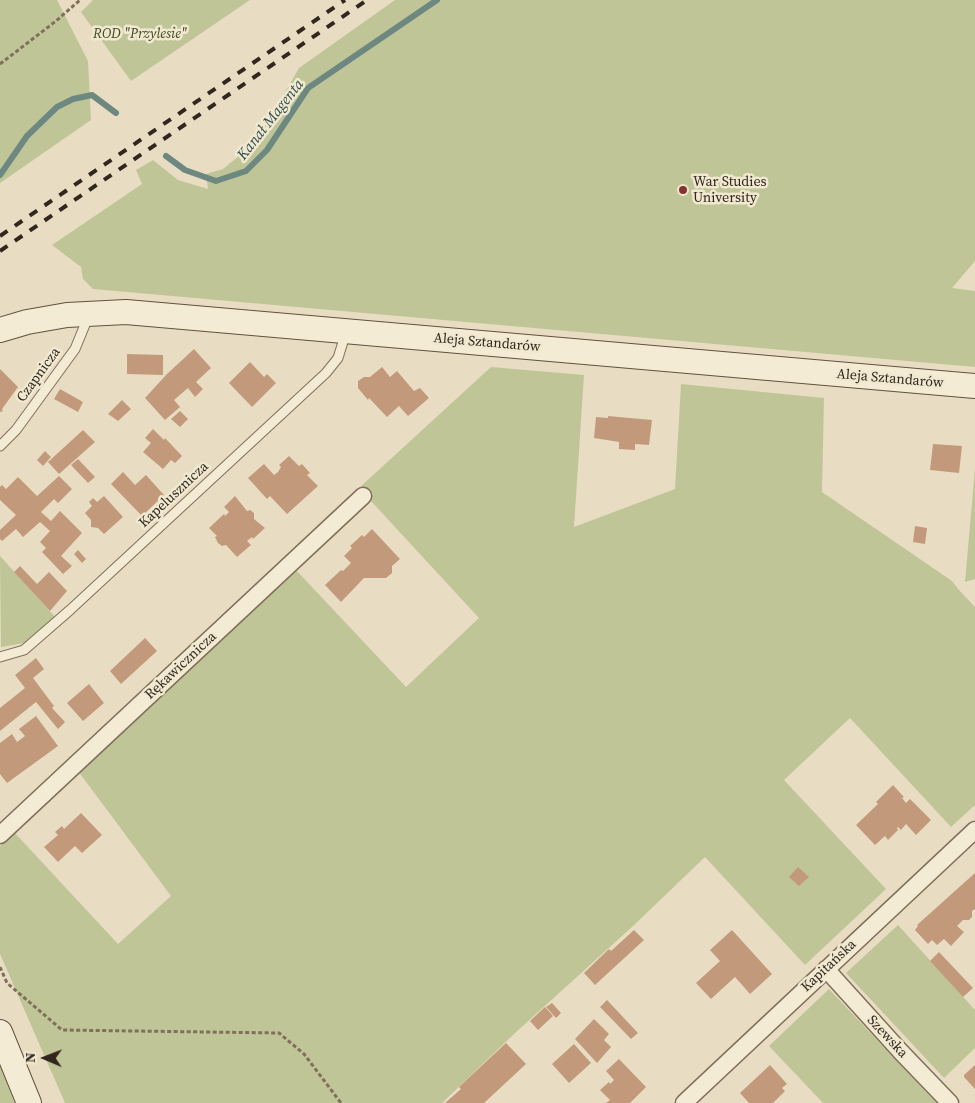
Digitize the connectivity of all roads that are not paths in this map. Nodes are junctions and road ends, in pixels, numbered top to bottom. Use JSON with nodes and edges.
{"nodes":[{"id":1,"x":90,"y":313,"type":"junction"},
{"id":2,"x":0,"y":330,"type":"edge"},
{"id":3,"x":346,"y":331,"type":"junction"},
{"id":4,"x":975,"y":386,"type":"edge"},
{"id":5,"x":0,"y":446,"type":"edge"},
{"id":6,"x":363,"y":496,"type":"dead end"},
{"id":7,"x":0,"y":657,"type":"edge"},
{"id":8,"x":975,"y":830,"type":"edge"},
{"id":9,"x":0,"y":835,"type":"edge"},
{"id":10,"x":826,"y":969,"type":"junction"},
{"id":11,"x":0,"y":1032,"type":"edge"},
{"id":12,"x":29,"y":1103,"type":"edge"},
{"id":13,"x":684,"y":1103,"type":"edge"},
{"id":14,"x":950,"y":1103,"type":"edge"}],
"edges":[{"from":1,"to":2,"type":"street","name":"Aleja Sztandarów"},
{"from":1,"to":3,"type":"street","name":"Aleja Sztandarów"},
{"from":1,"to":5,"type":"lane","name":"Czapnicza"},
{"from":3,"to":4,"type":"street","name":"Aleja Sztandarów"},
{"from":3,"to":7,"type":"lane","name":"Kapelusznicza"},
{"from":6,"to":9,"type":"street","name":"Rękawicznicza"},
{"from":8,"to":10,"type":"street","name":"Kapitańska"},
{"from":10,"to":13,"type":"street","name":"Kapitańska"},
{"from":10,"to":14,"type":"street","name":"Szewska"},
{"from":11,"to":12,"type":"street"}]}
